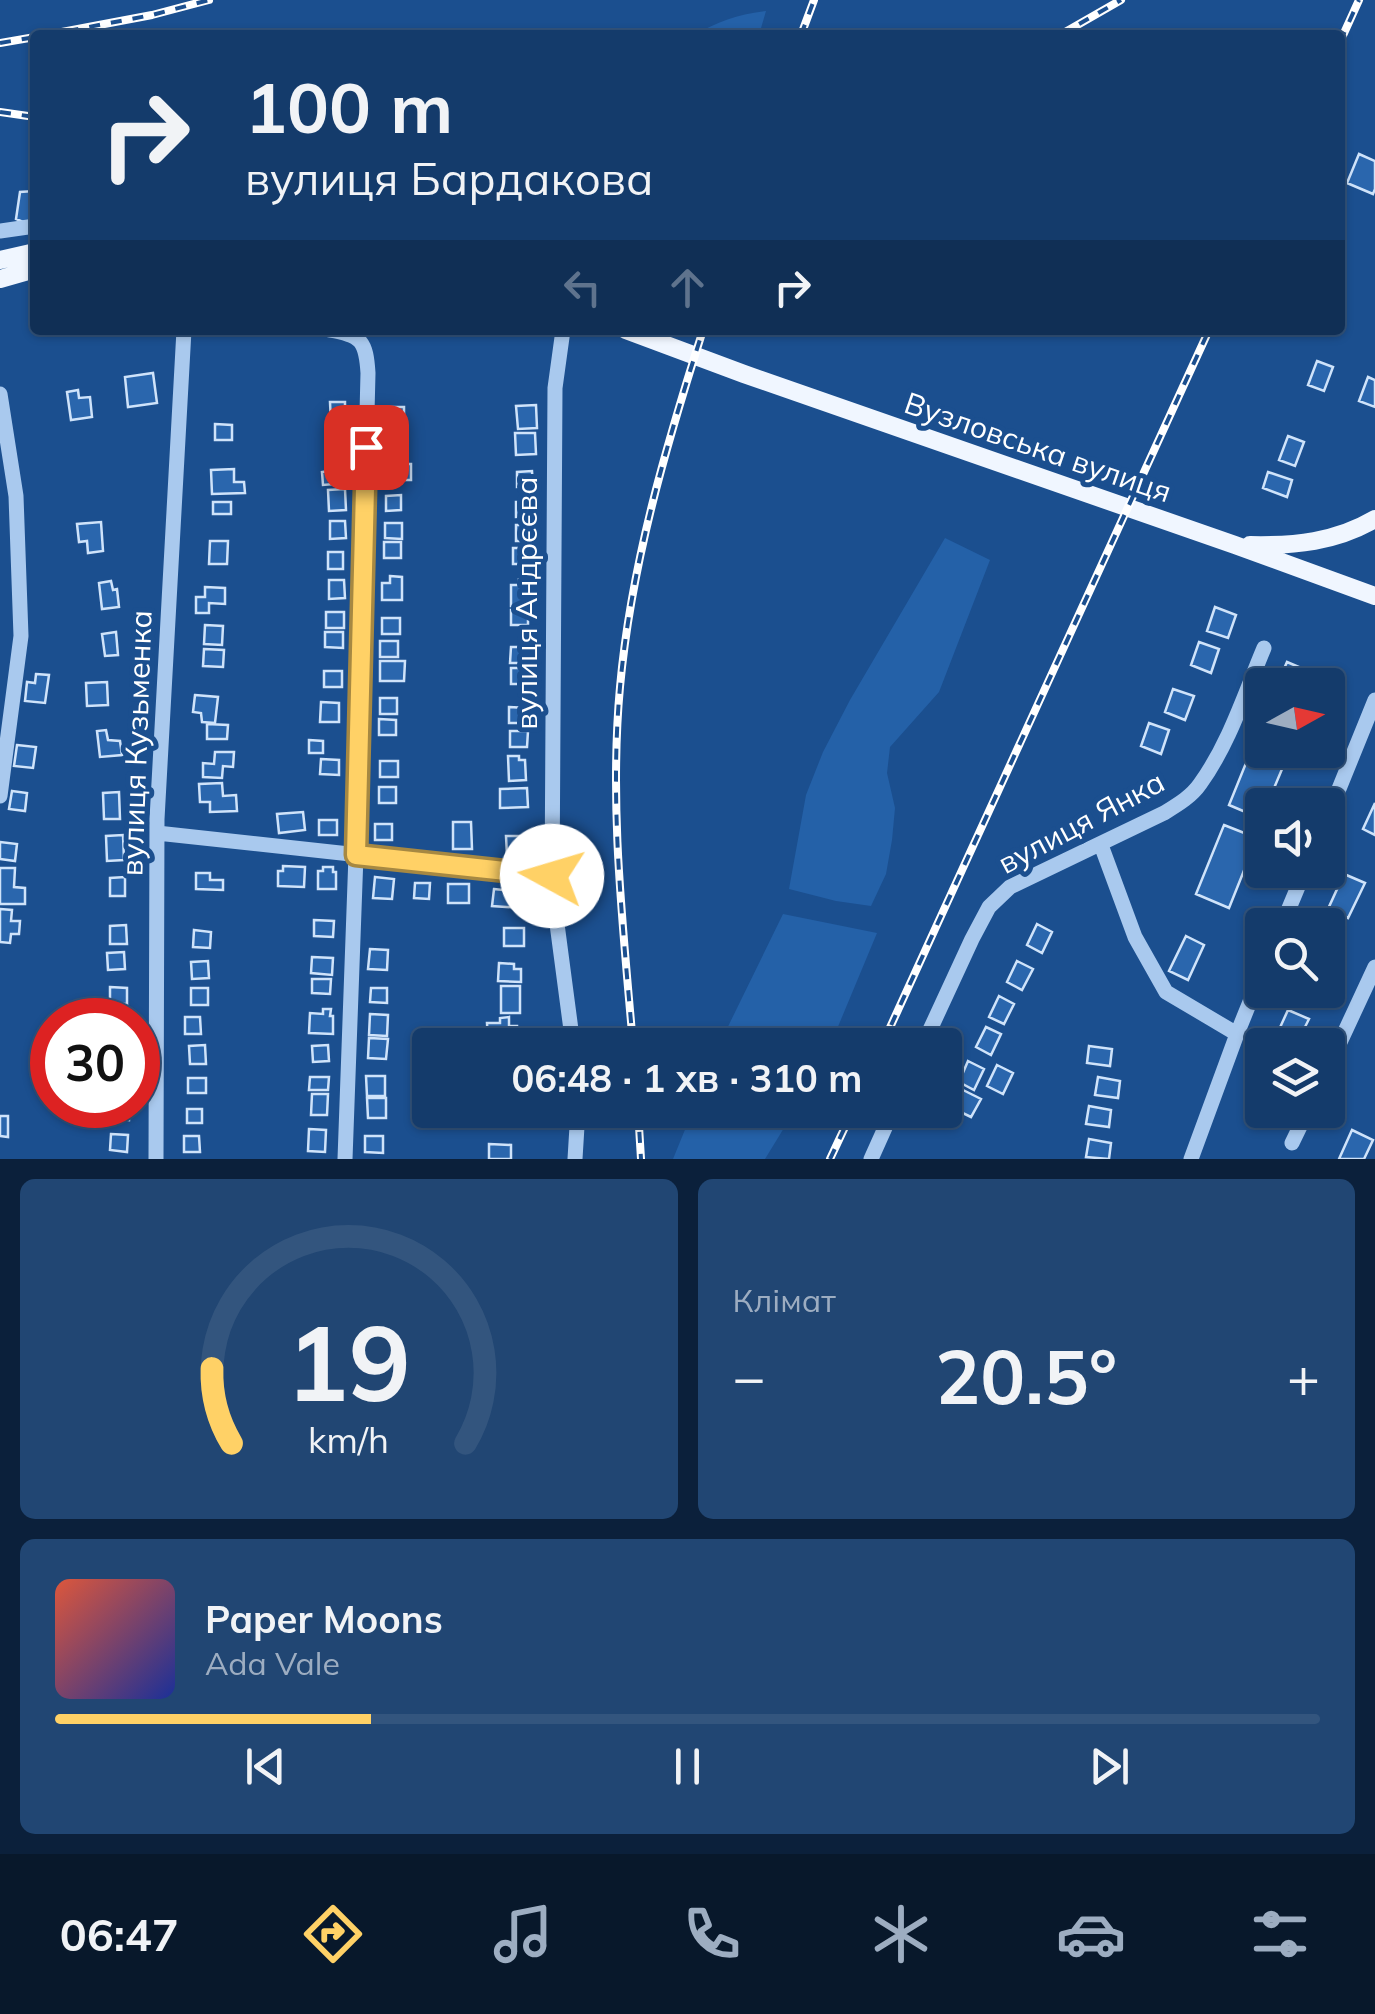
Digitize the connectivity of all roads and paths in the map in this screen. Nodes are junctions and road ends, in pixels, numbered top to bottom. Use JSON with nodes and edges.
{"nodes":[{"id":1,"x":30,"y":227,"type":"edge"},
{"id":2,"x":0,"y":231,"type":"edge"},
{"id":3,"x":30,"y":253,"type":"edge"},
{"id":4,"x":0,"y":260,"type":"edge"},
{"id":5,"x":30,"y":270,"type":"edge"},
{"id":6,"x":0,"y":279,"type":"edge"},
{"id":7,"x":184,"y":335,"type":"edge"},
{"id":8,"x":351,"y":335,"type":"edge"},
{"id":9,"x":562,"y":335,"type":"edge"},
{"id":10,"x":640,"y":335,"type":"edge"},
{"id":11,"x":0,"y":394,"type":"edge"},
{"id":12,"x":1375,"y":520,"type":"edge"},
{"id":13,"x":1235,"y":544,"type":"junction"},
{"id":14,"x":1375,"y":596,"type":"edge"},
{"id":15,"x":1264,"y":648,"type":"dead end"},
{"id":16,"x":1375,"y":700,"type":"edge"},
{"id":17,"x":2,"y":748,"type":"edge"},
{"id":18,"x":1339,"y":788,"type":"edge"},
{"id":19,"x":0,"y":796,"type":"edge"},
{"id":20,"x":157,"y":833,"type":"junction"},
{"id":21,"x":1101,"y":844,"type":"junction"},
{"id":22,"x":356,"y":855,"type":"junction"},
{"id":23,"x":552,"y":876,"type":"junction"},
{"id":24,"x":1375,"y":967,"type":"edge"},
{"id":25,"x":1247,"y":1008,"type":"edge"},
{"id":26,"x":571,"y":1028,"type":"edge"},
{"id":27,"x":931,"y":1028,"type":"edge"},
{"id":28,"x":1345,"y":1031,"type":"edge"},
{"id":29,"x":1237,"y":1034,"type":"junction"},
{"id":30,"x":577,"y":1128,"type":"edge"},
{"id":31,"x":886,"y":1128,"type":"edge"},
{"id":32,"x":1300,"y":1128,"type":"edge"},
{"id":33,"x":1292,"y":1144,"type":"dead end"},
{"id":34,"x":156,"y":1159,"type":"edge"},
{"id":35,"x":345,"y":1159,"type":"edge"},
{"id":36,"x":575,"y":1159,"type":"edge"},
{"id":37,"x":871,"y":1159,"type":"edge"},
{"id":38,"x":1191,"y":1159,"type":"edge"}],
"edges":[{"from":1,"to":2,"type":"street"},
{"from":3,"to":4,"type":"main road"},
{"from":5,"to":6,"type":"main road"},
{"from":7,"to":20,"type":"street","name":"вулиця Кузьменка"},
{"from":8,"to":22,"type":"street"},
{"from":9,"to":23,"type":"street","name":"вулиця Андрєєва"},
{"from":10,"to":13,"type":"main road","name":"Вузловська вулиця"},
{"from":11,"to":17,"type":"street"},
{"from":12,"to":13,"type":"main road"},
{"from":13,"to":14,"type":"main road","name":"Вузловська вулиця"},
{"from":15,"to":21,"type":"street","name":"вулиця Янка"},
{"from":16,"to":18,"type":"street"},
{"from":17,"to":19,"type":"street"},
{"from":20,"to":22,"type":"street"},
{"from":20,"to":34,"type":"street","name":"вулиця Кузьменка"},
{"from":21,"to":27,"type":"street","name":"вулиця Янка"},
{"from":21,"to":29,"type":"street"},
{"from":22,"to":23,"type":"street"},
{"from":22,"to":35,"type":"street"},
{"from":23,"to":26,"type":"street","name":"вулиця Андрєєва"},
{"from":24,"to":28,"type":"street"},
{"from":25,"to":29,"type":"street"},
{"from":29,"to":38,"type":"street"},
{"from":30,"to":36,"type":"street"},
{"from":31,"to":37,"type":"street"},
{"from":32,"to":33,"type":"street"}]}
